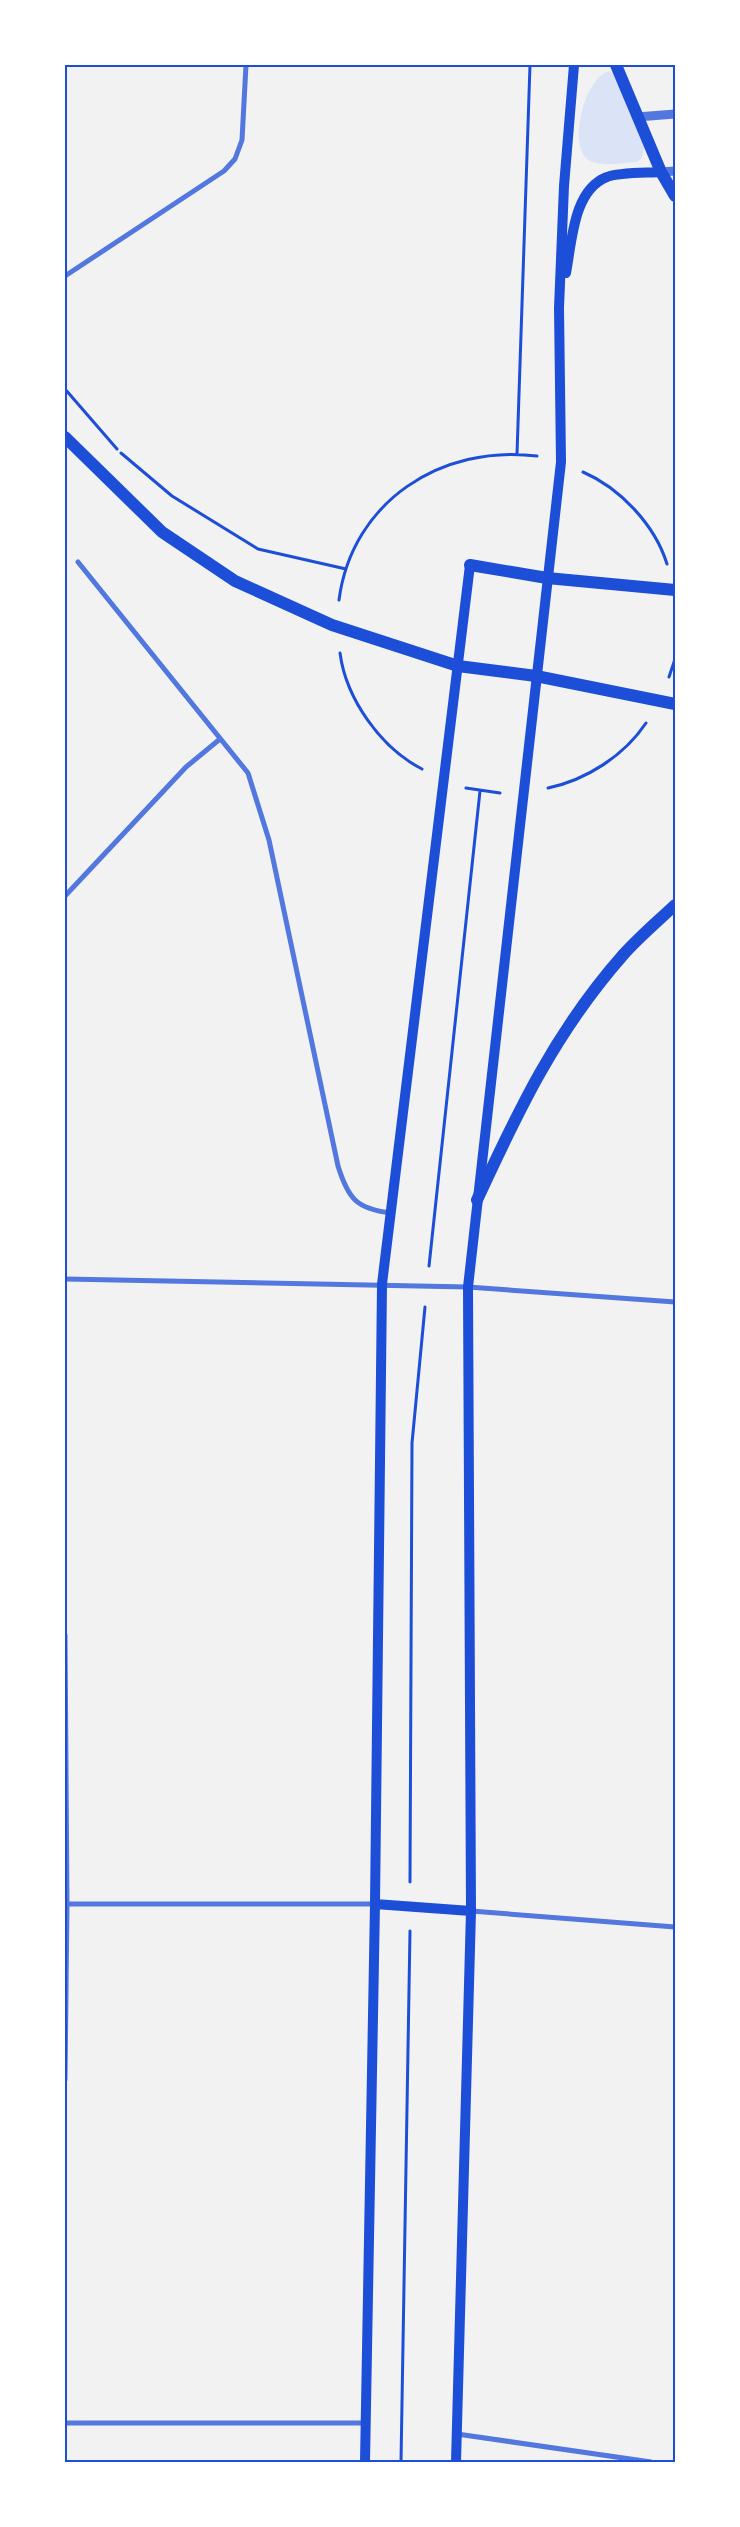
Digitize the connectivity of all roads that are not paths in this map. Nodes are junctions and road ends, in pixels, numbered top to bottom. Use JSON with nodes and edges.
{"nodes":[{"id":1,"x":246,"y":65,"type":"edge"},
{"id":2,"x":574,"y":65,"type":"edge"},
{"id":3,"x":616,"y":65,"type":"edge"},
{"id":4,"x":675,"y":114,"type":"edge"},
{"id":5,"x":636,"y":117,"type":"junction"},
{"id":6,"x":675,"y":171,"type":"edge"},
{"id":7,"x":661,"y":172,"type":"junction"},
{"id":8,"x":675,"y":196,"type":"edge"},
{"id":9,"x":65,"y":276,"type":"edge"},
{"id":10,"x":559,"y":308,"type":"junction"},
{"id":11,"x":65,"y":437,"type":"edge"},
{"id":12,"x":78,"y":562,"type":"dead end"},
{"id":13,"x":470,"y":565,"type":"joint"},
{"id":14,"x":547,"y":578,"type":"junction"},
{"id":15,"x":675,"y":590,"type":"edge"},
{"id":16,"x":458,"y":666,"type":"junction"},
{"id":17,"x":536,"y":676,"type":"junction"},
{"id":18,"x":675,"y":704,"type":"edge"},
{"id":19,"x":220,"y":739,"type":"junction"},
{"id":20,"x":65,"y":896,"type":"edge"},
{"id":21,"x":675,"y":905,"type":"edge"},
{"id":22,"x":477,"y":1200,"type":"junction"},
{"id":23,"x":392,"y":1213,"type":"junction"},
{"id":24,"x":65,"y":1279,"type":"edge"},
{"id":25,"x":382,"y":1284,"type":"junction"},
{"id":26,"x":468,"y":1287,"type":"junction"},
{"id":27,"x":675,"y":1302,"type":"edge"},
{"id":28,"x":65,"y":1635,"type":"edge"},
{"id":29,"x":66,"y":1904,"type":"edge"},
{"id":30,"x":375,"y":1904,"type":"junction"},
{"id":31,"x":471,"y":1911,"type":"junction"},
{"id":32,"x":675,"y":1926,"type":"edge"},
{"id":33,"x":65,"y":2080,"type":"edge"},
{"id":34,"x":366,"y":2423,"type":"junction"},
{"id":35,"x":65,"y":2424,"type":"edge"},
{"id":36,"x":457,"y":2434,"type":"junction"},
{"id":37,"x":365,"y":2462,"type":"edge"},
{"id":38,"x":456,"y":2462,"type":"edge"},
{"id":39,"x":651,"y":2462,"type":"edge"}],
"edges":[{"from":1,"to":9,"type":"street"},
{"from":2,"to":10,"type":"main road"},
{"from":3,"to":5,"type":"main road"},
{"from":4,"to":5,"type":"street"},
{"from":5,"to":7,"type":"main road"},
{"from":6,"to":7,"type":"street"},
{"from":7,"to":8,"type":"main road"},
{"from":7,"to":10,"type":"main road"},
{"from":10,"to":14,"type":"main road"},
{"from":11,"to":16,"type":"main road"},
{"from":12,"to":19,"type":"street"},
{"from":13,"to":14,"type":"main road"},
{"from":13,"to":16,"type":"main road"},
{"from":14,"to":15,"type":"main road"},
{"from":14,"to":17,"type":"main road"},
{"from":16,"to":17,"type":"main road"},
{"from":16,"to":23,"type":"main road"},
{"from":17,"to":18,"type":"main road"},
{"from":17,"to":22,"type":"main road"},
{"from":19,"to":20,"type":"street"},
{"from":19,"to":23,"type":"street"},
{"from":21,"to":22,"type":"main road"},
{"from":22,"to":26,"type":"main road"},
{"from":23,"to":25,"type":"main road"},
{"from":24,"to":25,"type":"street"},
{"from":25,"to":26,"type":"street"},
{"from":25,"to":30,"type":"main road"},
{"from":26,"to":27,"type":"street"},
{"from":26,"to":31,"type":"main road"},
{"from":28,"to":29,"type":"street"},
{"from":29,"to":30,"type":"street"},
{"from":29,"to":33,"type":"street"},
{"from":30,"to":31,"type":"main road"},
{"from":30,"to":34,"type":"main road"},
{"from":31,"to":32,"type":"street"},
{"from":31,"to":36,"type":"main road"},
{"from":34,"to":35,"type":"street"},
{"from":34,"to":37,"type":"main road"},
{"from":36,"to":38,"type":"main road"},
{"from":36,"to":39,"type":"street"}]}
